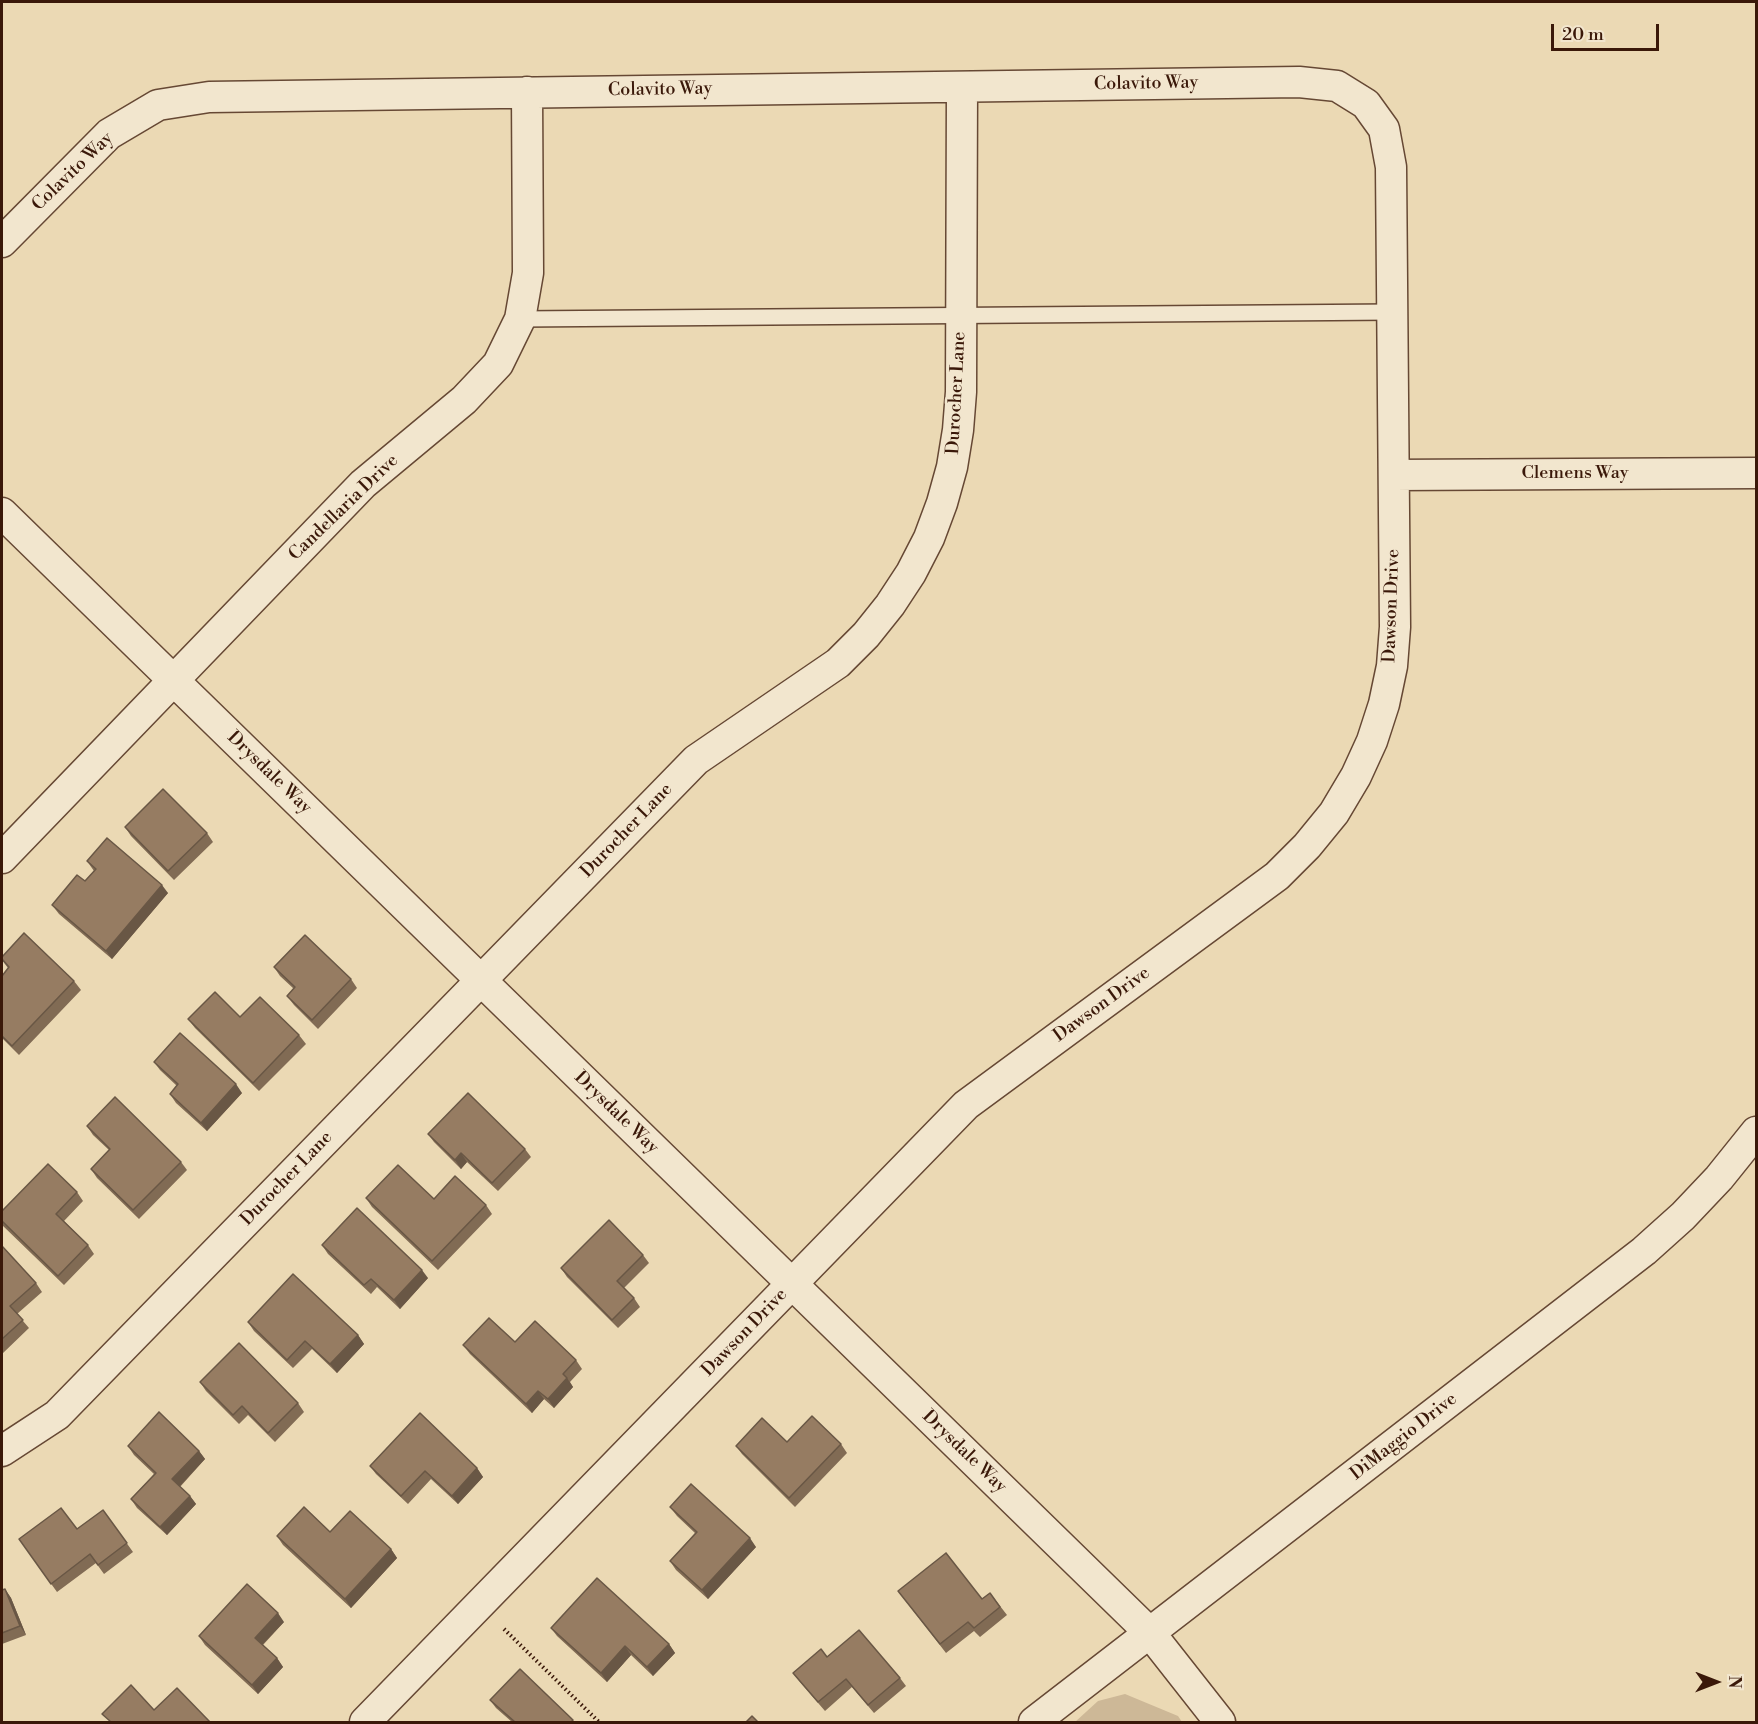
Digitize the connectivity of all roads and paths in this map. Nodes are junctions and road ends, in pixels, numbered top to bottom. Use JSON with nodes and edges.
{"nodes":[{"id":1,"x":962,"y":87,"type":"junction"},
{"id":2,"x":527,"y":92,"type":"junction"},
{"id":3,"x":1366,"y":104,"type":"joint"},
{"id":4,"x":2,"y":242,"type":"edge"},
{"id":5,"x":1393,"y":312,"type":"junction"},
{"id":6,"x":961,"y":315,"type":"junction"},
{"id":7,"x":520,"y":319,"type":"junction"},
{"id":8,"x":1756,"y":473,"type":"edge"},
{"id":9,"x":1394,"y":475,"type":"junction"},
{"id":10,"x":2,"y":513,"type":"edge"},
{"id":11,"x":174,"y":680,"type":"junction"},
{"id":12,"x":2,"y":858,"type":"edge"},
{"id":13,"x":481,"y":980,"type":"junction"},
{"id":14,"x":1756,"y":1132,"type":"edge"},
{"id":15,"x":792,"y":1284,"type":"junction"},
{"id":16,"x":2,"y":1451,"type":"edge"},
{"id":17,"x":479,"y":1605,"type":"junction"},
{"id":18,"x":1150,"y":1633,"type":"junction"},
{"id":19,"x":365,"y":1722,"type":"edge"},
{"id":20,"x":599,"y":1722,"type":"edge"},
{"id":21,"x":1034,"y":1722,"type":"edge"},
{"id":22,"x":1220,"y":1722,"type":"edge"}],
"edges":[{"from":1,"to":2,"type":"street","name":"Colavito Way"},
{"from":1,"to":3,"type":"street","name":"Colavito Way"},
{"from":1,"to":6,"type":"street","name":"Durocher Lane"},
{"from":2,"to":4,"type":"street","name":"Colavito Way"},
{"from":2,"to":7,"type":"street","name":"Candellaria Drive"},
{"from":3,"to":5,"type":"street","name":"Dawson Drive"},
{"from":5,"to":6,"type":"lane"},
{"from":5,"to":9,"type":"street","name":"Dawson Drive"},
{"from":6,"to":7,"type":"lane"},
{"from":6,"to":13,"type":"street","name":"Durocher Lane"},
{"from":7,"to":11,"type":"street","name":"Candellaria Drive"},
{"from":8,"to":9,"type":"street","name":"Clemens Way"},
{"from":9,"to":15,"type":"street","name":"Dawson Drive"},
{"from":10,"to":11,"type":"street","name":"Drysdale Way"},
{"from":11,"to":12,"type":"street","name":"Candellaria Drive"},
{"from":11,"to":13,"type":"street","name":"Drysdale Way"},
{"from":13,"to":15,"type":"street","name":"Drysdale Way"},
{"from":13,"to":16,"type":"street","name":"Durocher Lane"},
{"from":14,"to":18,"type":"street","name":"DiMaggio Drive"},
{"from":15,"to":17,"type":"street","name":"Dawson Drive"},
{"from":15,"to":18,"type":"street","name":"Drysdale Way"},
{"from":17,"to":19,"type":"street","name":"Dawson Drive"},
{"from":17,"to":20,"type":"path"},
{"from":18,"to":21,"type":"street","name":"DiMaggio Drive"},
{"from":18,"to":22,"type":"street","name":"Drysdale Way"}]}
